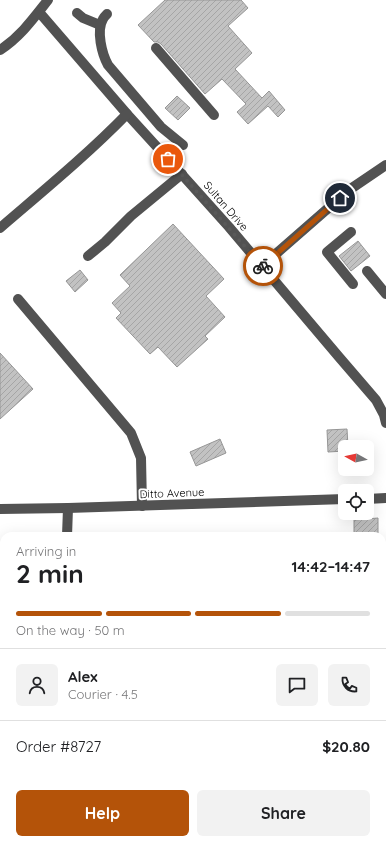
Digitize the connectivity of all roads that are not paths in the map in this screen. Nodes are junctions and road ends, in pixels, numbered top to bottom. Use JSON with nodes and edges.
{"nodes":[{"id":1,"x":48,"y":0,"type":"edge"},
{"id":2,"x":39,"y":12,"type":"junction"},
{"id":3,"x":77,"y":13,"type":"dead end"},
{"id":4,"x":107,"y":14,"type":"dead end"},
{"id":5,"x":100,"y":25,"type":"junction"},
{"id":6,"x":156,"y":48,"type":"dead end"},
{"id":7,"x":0,"y":50,"type":"edge"},
{"id":8,"x":127,"y":114,"type":"junction"},
{"id":9,"x":214,"y":114,"type":"dead end"},
{"id":10,"x":183,"y":145,"type":"dead end"},
{"id":11,"x":386,"y":164,"type":"edge"},
{"id":12,"x":182,"y":174,"type":"junction"},
{"id":13,"x":0,"y":228,"type":"edge"},
{"id":14,"x":351,"y":232,"type":"dead end"},
{"id":15,"x":88,"y":256,"type":"dead end"},
{"id":16,"x":262,"y":266,"type":"junction"},
{"id":17,"x":367,"y":271,"type":"dead end"},
{"id":18,"x":353,"y":284,"type":"dead end"},
{"id":19,"x":386,"y":294,"type":"edge"},
{"id":20,"x":18,"y":299,"type":"dead end"},
{"id":21,"x":386,"y":423,"type":"edge"},
{"id":22,"x":386,"y":498,"type":"edge"},
{"id":23,"x":338,"y":499,"type":"edge"},
{"id":24,"x":374,"y":499,"type":"edge"},
{"id":25,"x":142,"y":506,"type":"junction"},
{"id":26,"x":68,"y":508,"type":"junction"},
{"id":27,"x":0,"y":509,"type":"edge"},
{"id":28,"x":67,"y":532,"type":"edge"}],
"edges":[{"from":1,"to":2,"type":"street"},
{"from":2,"to":7,"type":"street"},
{"from":2,"to":8,"type":"street","name":"Sultan Drive"},
{"from":3,"to":5,"type":"street"},
{"from":4,"to":5,"type":"street"},
{"from":5,"to":10,"type":"street"},
{"from":6,"to":9,"type":"street"},
{"from":8,"to":12,"type":"street","name":"Sultan Drive"},
{"from":8,"to":13,"type":"street"},
{"from":11,"to":16,"type":"street"},
{"from":12,"to":15,"type":"street"},
{"from":12,"to":16,"type":"street","name":"Sultan Drive"},
{"from":14,"to":18,"type":"street"},
{"from":16,"to":21,"type":"street","name":"Sultan Drive"},
{"from":17,"to":19,"type":"street"},
{"from":20,"to":25,"type":"street"},
{"from":22,"to":24,"type":"street"},
{"from":23,"to":25,"type":"street","name":"Ditto Avenue"},
{"from":25,"to":26,"type":"street","name":"Ditto Avenue"},
{"from":26,"to":27,"type":"street","name":"Ditto Avenue"},
{"from":26,"to":28,"type":"street"}]}
